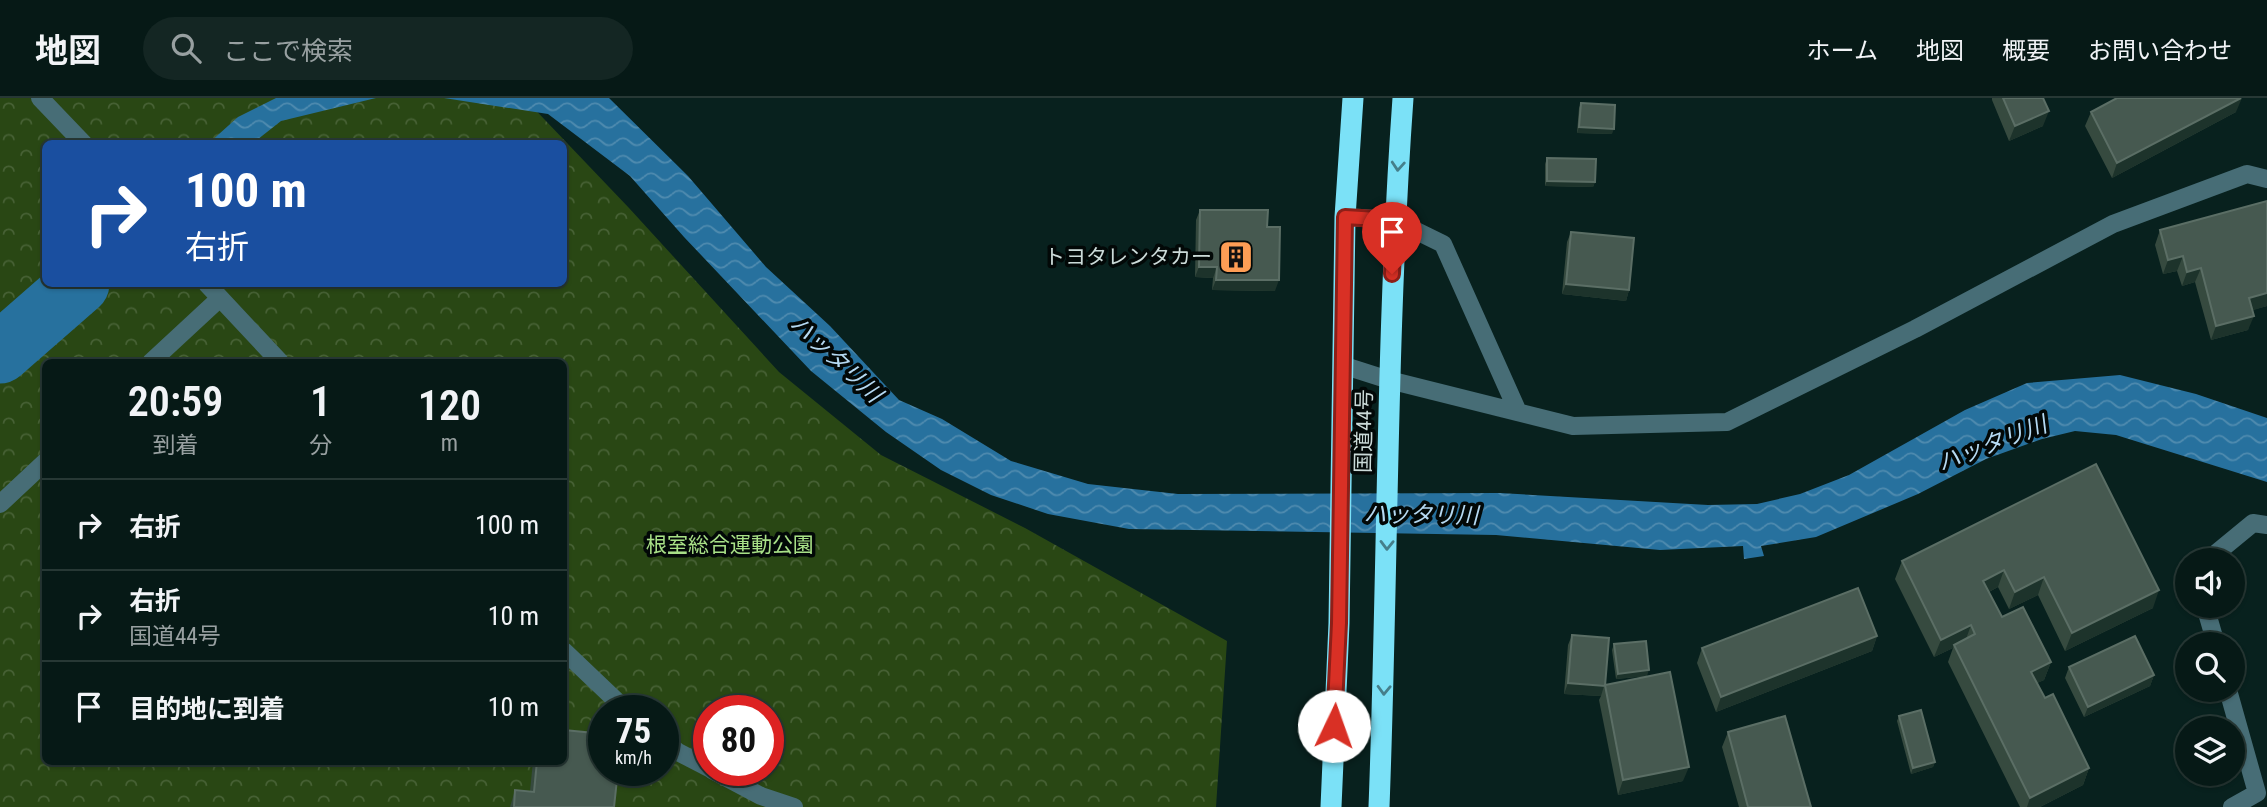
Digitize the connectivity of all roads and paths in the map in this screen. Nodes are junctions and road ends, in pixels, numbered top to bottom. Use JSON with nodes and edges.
{"nodes":[{"id":1,"x":40,"y":98,"type":"edge"},
{"id":2,"x":1353,"y":98,"type":"edge"},
{"id":3,"x":1403,"y":98,"type":"edge"},
{"id":4,"x":80,"y":140,"type":"edge"},
{"id":5,"x":2267,"y":178,"type":"edge"},
{"id":6,"x":1345,"y":217,"type":"junction"},
{"id":7,"x":1394,"y":220,"type":"junction"},
{"id":8,"x":209,"y":287,"type":"edge"},
{"id":9,"x":219,"y":299,"type":"junction"},
{"id":10,"x":154,"y":359,"type":"edge"},
{"id":11,"x":277,"y":359,"type":"edge"},
{"id":12,"x":1342,"y":365,"type":"junction"},
{"id":13,"x":1389,"y":380,"type":"junction"},
{"id":14,"x":1518,"y":412,"type":"junction"},
{"id":15,"x":42,"y":465,"type":"edge"},
{"id":16,"x":0,"y":504,"type":"edge"},
{"id":17,"x":2267,"y":525,"type":"edge"},
{"id":18,"x":2223,"y":548,"type":"edge"},
{"id":19,"x":567,"y":654,"type":"edge"},
{"id":20,"x":610,"y":695,"type":"edge"},
{"id":21,"x":2231,"y":702,"type":"edge"},
{"id":22,"x":742,"y":786,"type":"edge"},
{"id":23,"x":794,"y":807,"type":"edge"},
{"id":24,"x":1331,"y":807,"type":"edge"},
{"id":25,"x":1379,"y":807,"type":"edge"},
{"id":26,"x":2232,"y":807,"type":"edge"}],
"edges":[{"from":1,"to":4,"type":"street"},
{"from":2,"to":6,"type":"highway","name":"国道44号"},
{"from":3,"to":7,"type":"highway","name":"国道44号","one_way":true},
{"from":5,"to":14,"type":"street"},
{"from":6,"to":7,"type":"street"},
{"from":6,"to":12,"type":"highway","name":"国道44号"},
{"from":7,"to":13,"type":"highway","name":"国道44号"},
{"from":7,"to":14,"type":"street"},
{"from":8,"to":9,"type":"street"},
{"from":9,"to":10,"type":"street"},
{"from":9,"to":11,"type":"street"},
{"from":12,"to":13,"type":"street"},
{"from":12,"to":24,"type":"highway","name":"国道44号"},
{"from":13,"to":14,"type":"street"},
{"from":13,"to":25,"type":"highway","name":"国道44号","one_way":true},
{"from":15,"to":16,"type":"street"},
{"from":17,"to":18,"type":"street"},
{"from":19,"to":20,"type":"street"},
{"from":21,"to":26,"type":"street"},
{"from":22,"to":23,"type":"street"}]}
